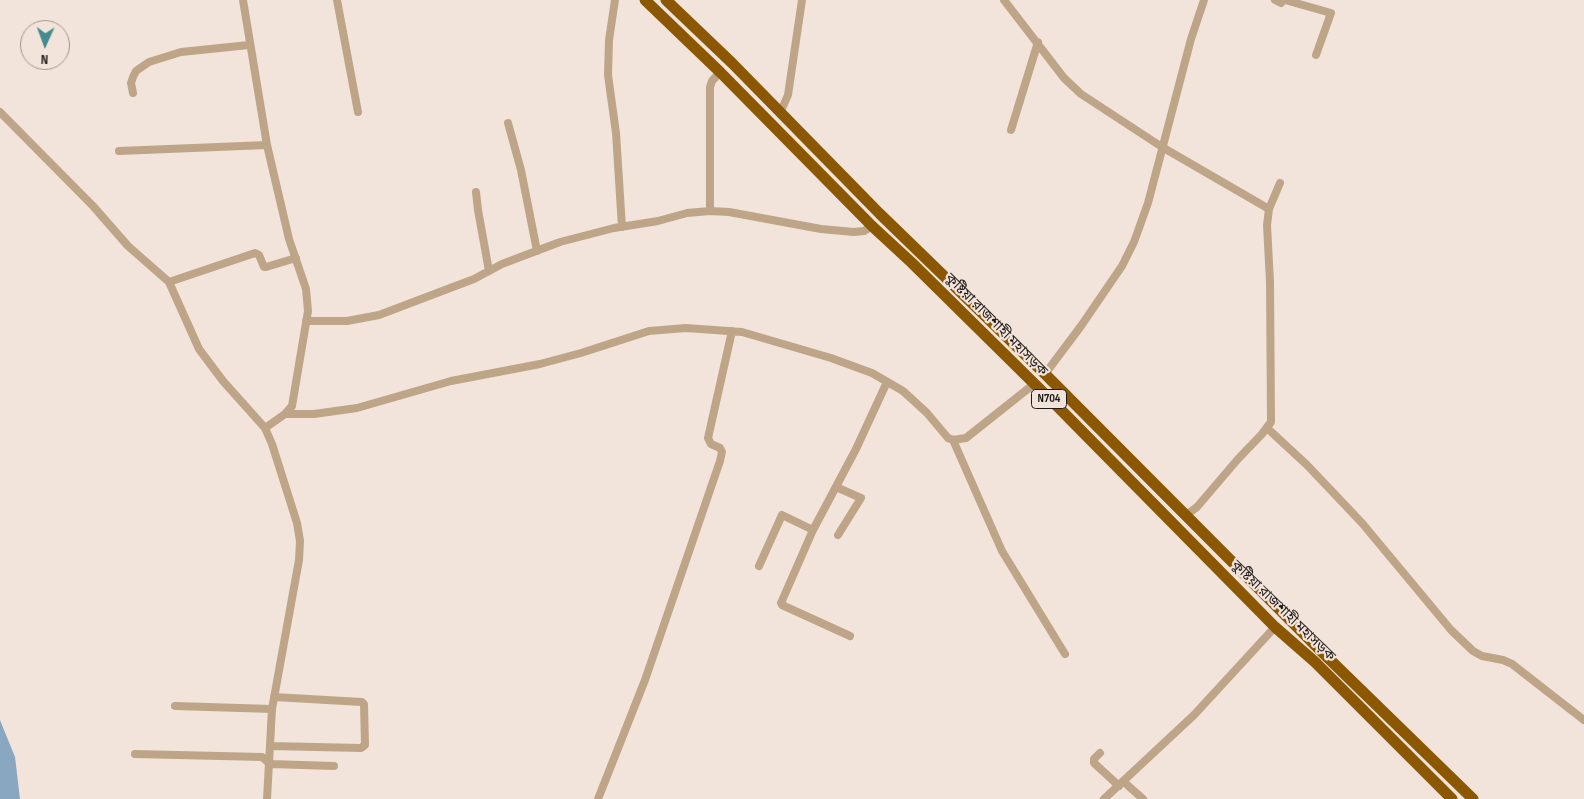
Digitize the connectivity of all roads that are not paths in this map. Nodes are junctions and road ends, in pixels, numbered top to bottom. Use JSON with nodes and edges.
{"nodes":[{"id":1,"x":243,"y":0,"type":"edge"},
{"id":2,"x":336,"y":0,"type":"edge"},
{"id":3,"x":616,"y":0,"type":"edge"},
{"id":4,"x":645,"y":0,"type":"edge"},
{"id":5,"x":666,"y":0,"type":"edge"},
{"id":6,"x":802,"y":0,"type":"edge"},
{"id":7,"x":1004,"y":0,"type":"edge"},
{"id":8,"x":1204,"y":0,"type":"edge"},
{"id":9,"x":1274,"y":0,"type":"edge"},
{"id":10,"x":1284,"y":0,"type":"edge"},
{"id":11,"x":1038,"y":42,"type":"junction"},
{"id":12,"x":249,"y":45,"type":"junction"},
{"id":13,"x":1316,"y":55,"type":"dead end"},
{"id":14,"x":720,"y":72,"type":"junction"},
{"id":15,"x":756,"y":88,"type":"junction"},
{"id":16,"x":133,"y":93,"type":"dead end"},
{"id":17,"x":745,"y":97,"type":"junction"},
{"id":18,"x":0,"y":112,"type":"edge"},
{"id":19,"x":358,"y":112,"type":"dead end"},
{"id":20,"x":780,"y":113,"type":"junction"},
{"id":21,"x":508,"y":123,"type":"dead end"},
{"id":22,"x":1011,"y":130,"type":"dead end"},
{"id":23,"x":267,"y":145,"type":"junction"},
{"id":24,"x":1162,"y":146,"type":"junction"},
{"id":25,"x":119,"y":151,"type":"dead end"},
{"id":26,"x":1280,"y":183,"type":"dead end"},
{"id":27,"x":476,"y":192,"type":"dead end"},
{"id":28,"x":1269,"y":210,"type":"junction"},
{"id":29,"x":710,"y":211,"type":"junction"},
{"id":30,"x":872,"y":226,"type":"junction"},
{"id":31,"x":622,"y":227,"type":"junction"},
{"id":32,"x":537,"y":251,"type":"junction"},
{"id":33,"x":296,"y":258,"type":"junction"},
{"id":34,"x":489,"y":271,"type":"junction"},
{"id":35,"x":169,"y":282,"type":"junction"},
{"id":36,"x":306,"y":321,"type":"junction"},
{"id":37,"x":732,"y":331,"type":"junction"},
{"id":38,"x":1045,"y":374,"type":"junction"},
{"id":39,"x":888,"y":382,"type":"junction"},
{"id":40,"x":1034,"y":384,"type":"junction"},
{"id":41,"x":1068,"y":398,"type":"junction"},
{"id":42,"x":1059,"y":408,"type":"junction"},
{"id":43,"x":285,"y":414,"type":"junction"},
{"id":44,"x":265,"y":428,"type":"junction"},
{"id":45,"x":1267,"y":428,"type":"junction"},
{"id":46,"x":953,"y":440,"type":"junction"},
{"id":47,"x":836,"y":487,"type":"junction"},
{"id":48,"x":1185,"y":516,"type":"junction"},
{"id":49,"x":813,"y":530,"type":"junction"},
{"id":50,"x":838,"y":535,"type":"dead end"},
{"id":51,"x":759,"y":566,"type":"dead end"},
{"id":52,"x":1276,"y":627,"type":"junction"},
{"id":53,"x":850,"y":636,"type":"dead end"},
{"id":54,"x":1323,"y":653,"type":"junction"},
{"id":55,"x":1066,"y":654,"type":"dead end"},
{"id":56,"x":1315,"y":662,"type":"junction"},
{"id":57,"x":274,"y":697,"type":"junction"},
{"id":58,"x":175,"y":706,"type":"dead end"},
{"id":59,"x":272,"y":709,"type":"junction"},
{"id":60,"x":1584,"y":720,"type":"edge"},
{"id":61,"x":270,"y":746,"type":"junction"},
{"id":62,"x":1100,"y":753,"type":"dead end"},
{"id":63,"x":135,"y":754,"type":"dead end"},
{"id":64,"x":270,"y":764,"type":"junction"},
{"id":65,"x":334,"y":766,"type":"dead end"},
{"id":66,"x":1122,"y":784,"type":"junction"},
{"id":67,"x":267,"y":799,"type":"edge"},
{"id":68,"x":598,"y":799,"type":"edge"},
{"id":69,"x":1104,"y":799,"type":"edge"},
{"id":70,"x":1143,"y":799,"type":"edge"},
{"id":71,"x":1452,"y":799,"type":"edge"},
{"id":72,"x":1473,"y":799,"type":"edge"}],
"edges":[{"from":1,"to":12,"type":"street"},
{"from":2,"to":19,"type":"street"},
{"from":3,"to":31,"type":"street"},
{"from":4,"to":14,"type":"highway","name":"কুষ্টিয়া রাজশাহী মহাসড়ক","number":"N704"},
{"from":5,"to":15,"type":"highway","name":"কুষ্টিয়া রাজশাহী মহাসড়ক","number":"N704"},
{"from":6,"to":20,"type":"street"},
{"from":7,"to":11,"type":"street"},
{"from":8,"to":24,"type":"street"},
{"from":9,"to":10,"type":"street"},
{"from":10,"to":13,"type":"street"},
{"from":11,"to":22,"type":"street"},
{"from":11,"to":24,"type":"street"},
{"from":12,"to":16,"type":"street"},
{"from":12,"to":23,"type":"street"},
{"from":14,"to":17,"type":"highway","name":"কুষ্টিয়া রাজশাহী মহাসড়ক","number":"N704"},
{"from":14,"to":29,"type":"street"},
{"from":15,"to":17,"type":"highway"},
{"from":15,"to":20,"type":"highway","name":"কুষ্টিয়া রাজশাহী মহাসড়ক","number":"N704"},
{"from":17,"to":30,"type":"highway","name":"কুষ্টিয়া রাজশাহী মহাসড়ক","number":"N704"},
{"from":18,"to":35,"type":"street"},
{"from":20,"to":38,"type":"highway","name":"কুষ্টিয়া রাজশাহী মহাসড়ক","number":"N704"},
{"from":21,"to":32,"type":"street"},
{"from":23,"to":25,"type":"street"},
{"from":23,"to":33,"type":"street"},
{"from":24,"to":28,"type":"street"},
{"from":24,"to":38,"type":"street"},
{"from":26,"to":28,"type":"street"},
{"from":27,"to":34,"type":"street"},
{"from":28,"to":45,"type":"street"},
{"from":29,"to":30,"type":"street"},
{"from":29,"to":31,"type":"street"},
{"from":30,"to":40,"type":"highway","name":"কুষ্টিয়া রাজশাহী মহাসড়ক","number":"N704"},
{"from":31,"to":32,"type":"street"},
{"from":32,"to":34,"type":"street"},
{"from":33,"to":35,"type":"street"},
{"from":33,"to":36,"type":"street"},
{"from":34,"to":36,"type":"street"},
{"from":35,"to":44,"type":"street"},
{"from":36,"to":43,"type":"street"},
{"from":37,"to":39,"type":"street"},
{"from":37,"to":43,"type":"street"},
{"from":37,"to":68,"type":"street"},
{"from":38,"to":41,"type":"highway","name":"কুষ্টিয়া রাজশাহী মহাসড়ক","number":"N704"},
{"from":39,"to":46,"type":"street"},
{"from":39,"to":47,"type":"street"},
{"from":40,"to":42,"type":"highway","name":"কুষ্টিয়া রাজশাহী মহাসড়ক","number":"N704"},
{"from":40,"to":46,"type":"street"},
{"from":41,"to":42,"type":"highway"},
{"from":41,"to":48,"type":"highway","name":"কুষ্টিয়া রাজশাহী মহাসড়ক","number":"N704"},
{"from":42,"to":52,"type":"highway","name":"কুষ্টিয়া রাজশাহী মহাসড়ক","number":"N704"},
{"from":43,"to":44,"type":"street"},
{"from":44,"to":57,"type":"street"},
{"from":45,"to":48,"type":"street"},
{"from":45,"to":60,"type":"street"},
{"from":46,"to":55,"type":"street"},
{"from":47,"to":49,"type":"street"},
{"from":47,"to":50,"type":"street"},
{"from":48,"to":54,"type":"highway","name":"কুষ্টিয়া রাজশাহী মহাসড়ক","number":"N704"},
{"from":49,"to":51,"type":"street"},
{"from":49,"to":53,"type":"street"},
{"from":52,"to":56,"type":"highway","name":"কুষ্টিয়া রাজশাহী মহাসড়ক","number":"N704"},
{"from":52,"to":66,"type":"street"},
{"from":54,"to":56,"type":"highway"},
{"from":54,"to":72,"type":"highway","name":"কুষ্টিয়া রাজশাহী মহাসড়ক","number":"N704"},
{"from":56,"to":71,"type":"highway","name":"কুষ্টিয়া রাজশাহী মহাসড়ক","number":"N704"},
{"from":57,"to":59,"type":"street"},
{"from":57,"to":61,"type":"street"},
{"from":58,"to":59,"type":"street"},
{"from":59,"to":61,"type":"street"},
{"from":61,"to":64,"type":"street"},
{"from":62,"to":66,"type":"street"},
{"from":63,"to":64,"type":"street"},
{"from":64,"to":65,"type":"street"},
{"from":64,"to":67,"type":"street"},
{"from":66,"to":69,"type":"street"},
{"from":66,"to":70,"type":"street"}]}
